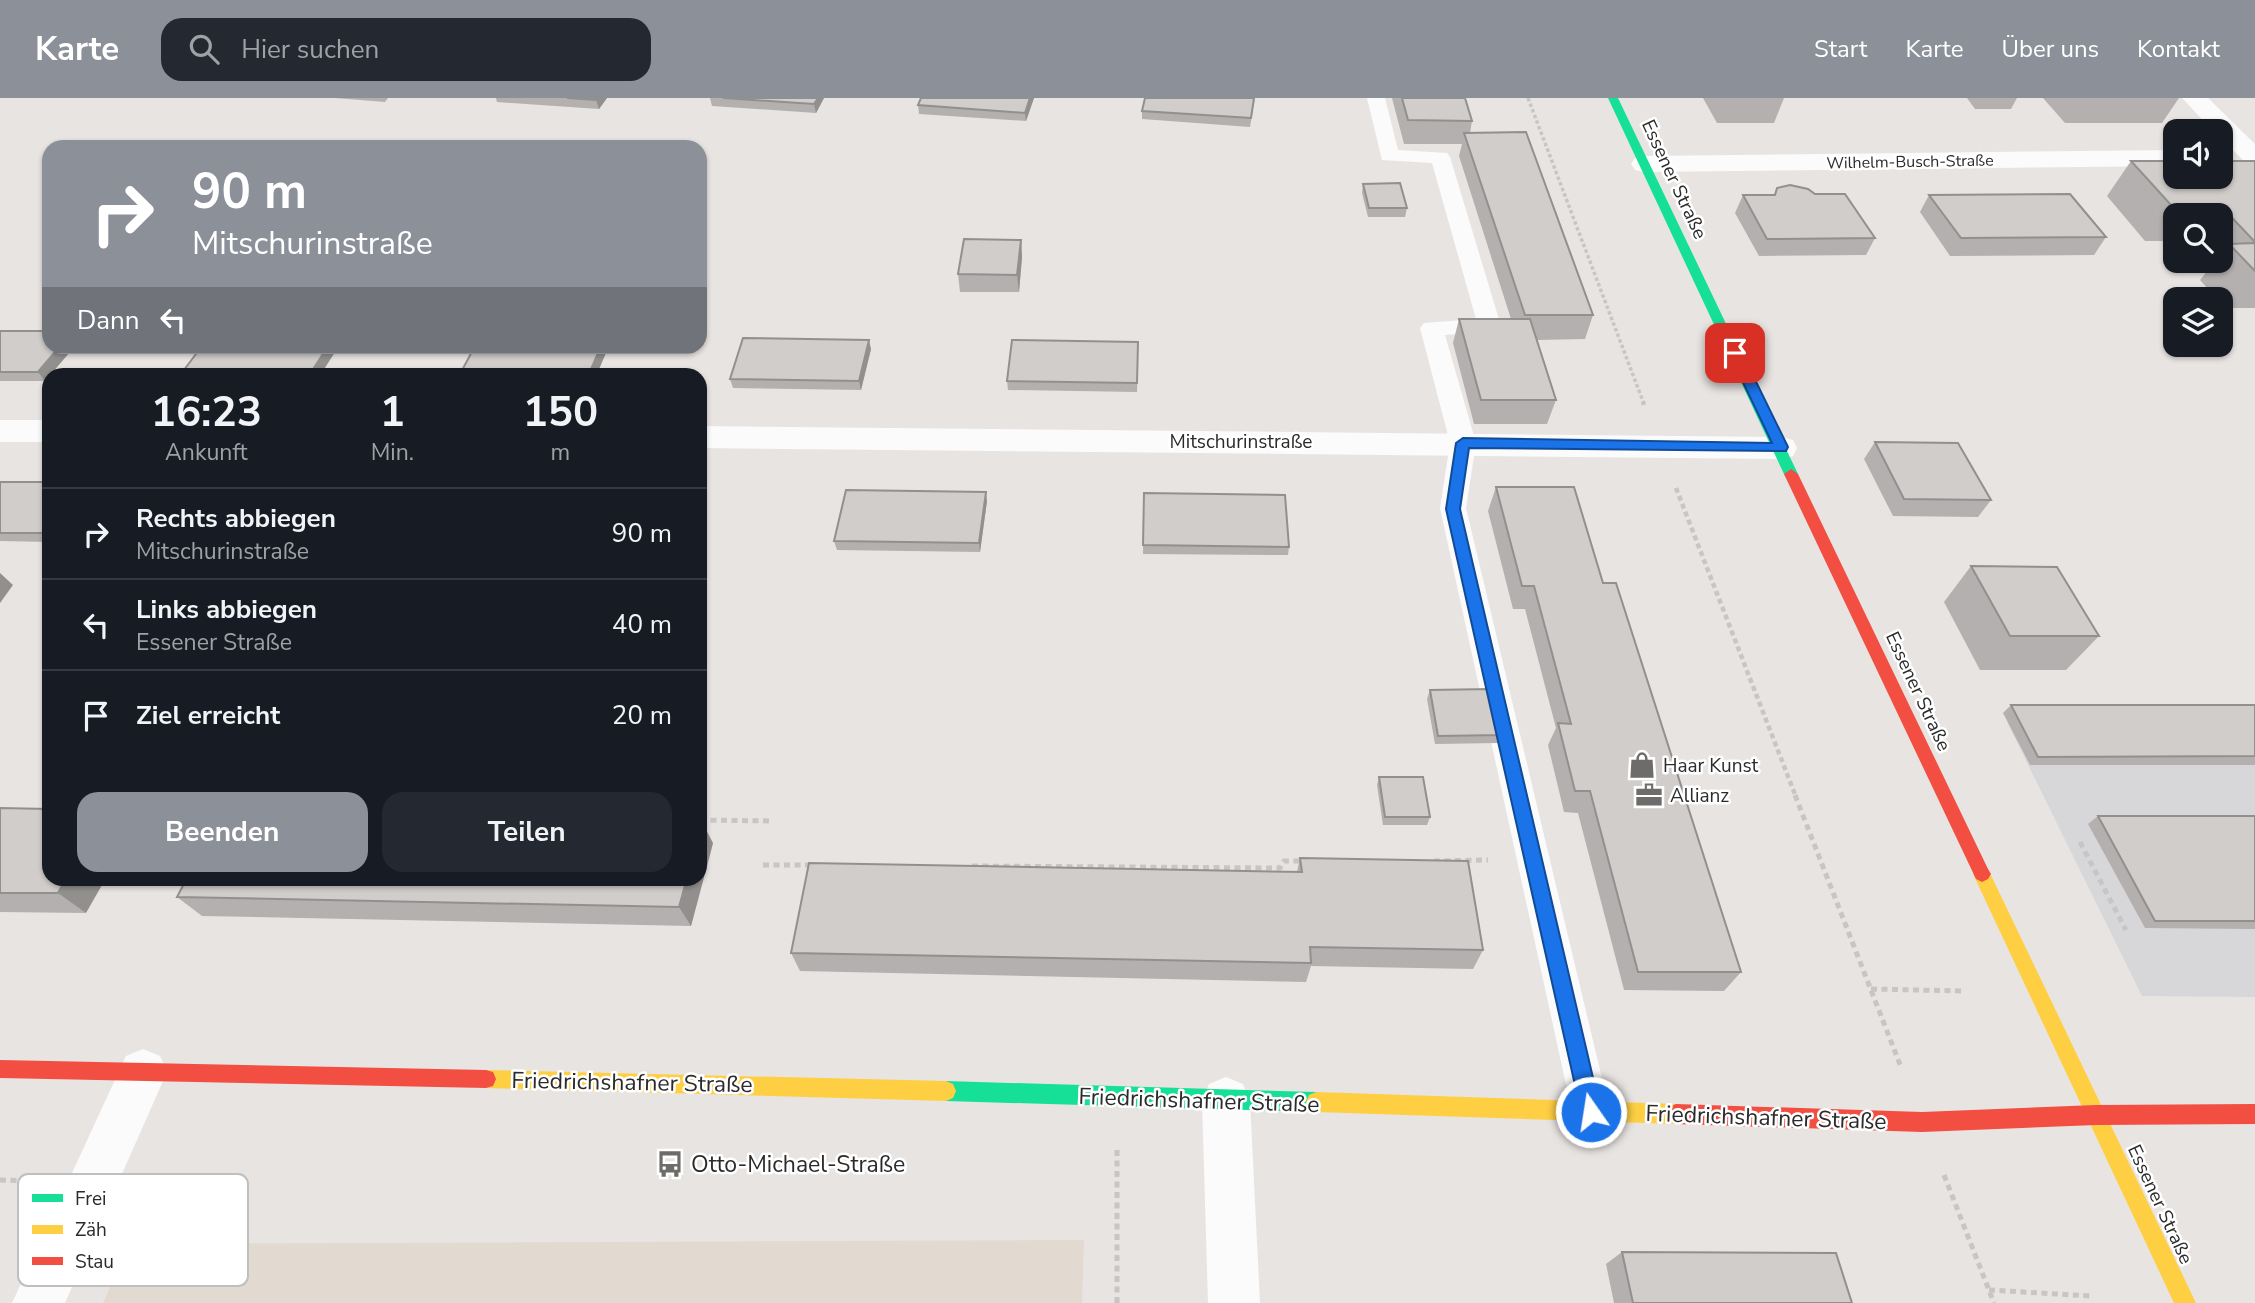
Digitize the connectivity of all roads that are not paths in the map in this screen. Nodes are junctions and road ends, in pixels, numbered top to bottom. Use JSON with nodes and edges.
{"nodes":[{"id":1,"x":1376,"y":98,"type":"edge"},
{"id":2,"x":1613,"y":98,"type":"edge"},
{"id":3,"x":2194,"y":98,"type":"edge"},
{"id":4,"x":2163,"y":158,"type":"edge"},
{"id":5,"x":2233,"y":158,"type":"edge"},
{"id":6,"x":2255,"y":158,"type":"edge"},
{"id":7,"x":1644,"y":164,"type":"junction"},
{"id":8,"x":0,"y":431,"type":"edge"},
{"id":9,"x":42,"y":431,"type":"edge"},
{"id":10,"x":707,"y":437,"type":"edge"},
{"id":11,"x":1463,"y":443,"type":"junction"},
{"id":12,"x":1781,"y":447,"type":"junction"},
{"id":13,"x":0,"y":1069,"type":"edge"},
{"id":14,"x":143,"y":1072,"type":"junction"},
{"id":15,"x":1226,"y":1101,"type":"junction"},
{"id":16,"x":1591,"y":1112,"type":"junction"},
{"id":17,"x":2255,"y":1114,"type":"edge"},
{"id":18,"x":2096,"y":1115,"type":"junction"},
{"id":19,"x":97,"y":1174,"type":"edge"},
{"id":20,"x":46,"y":1286,"type":"edge"},
{"id":21,"x":38,"y":1303,"type":"edge"},
{"id":22,"x":1234,"y":1303,"type":"edge"},
{"id":23,"x":2185,"y":1303,"type":"edge"}],
"edges":[{"from":1,"to":11,"type":"lane"},
{"from":2,"to":7,"type":"main road","name":"Essener Straße"},
{"from":3,"to":6,"type":"street"},
{"from":4,"to":7,"type":"street","name":"Wilhelm-Busch-Straße"},
{"from":5,"to":6,"type":"street"},
{"from":7,"to":12,"type":"main road","name":"Essener Straße"},
{"from":8,"to":9,"type":"street"},
{"from":10,"to":11,"type":"street","name":"Mitschurinstraße"},
{"from":11,"to":12,"type":"street","name":"Mitschurinstraße"},
{"from":11,"to":16,"type":"lane"},
{"from":12,"to":18,"type":"main road","name":"Essener Straße"},
{"from":13,"to":14,"type":"main road","name":"Friedrichshafner Straße"},
{"from":14,"to":15,"type":"main road","name":"Friedrichshafner Straße"},
{"from":14,"to":19,"type":"street"},
{"from":15,"to":16,"type":"main road","name":"Friedrichshafner Straße"},
{"from":15,"to":22,"type":"street"},
{"from":16,"to":18,"type":"main road","name":"Friedrichshafner Straße"},
{"from":17,"to":18,"type":"main road","name":"Friedrichshafner Straße"},
{"from":18,"to":23,"type":"main road","name":"Essener Straße"},
{"from":20,"to":21,"type":"street"}]}
